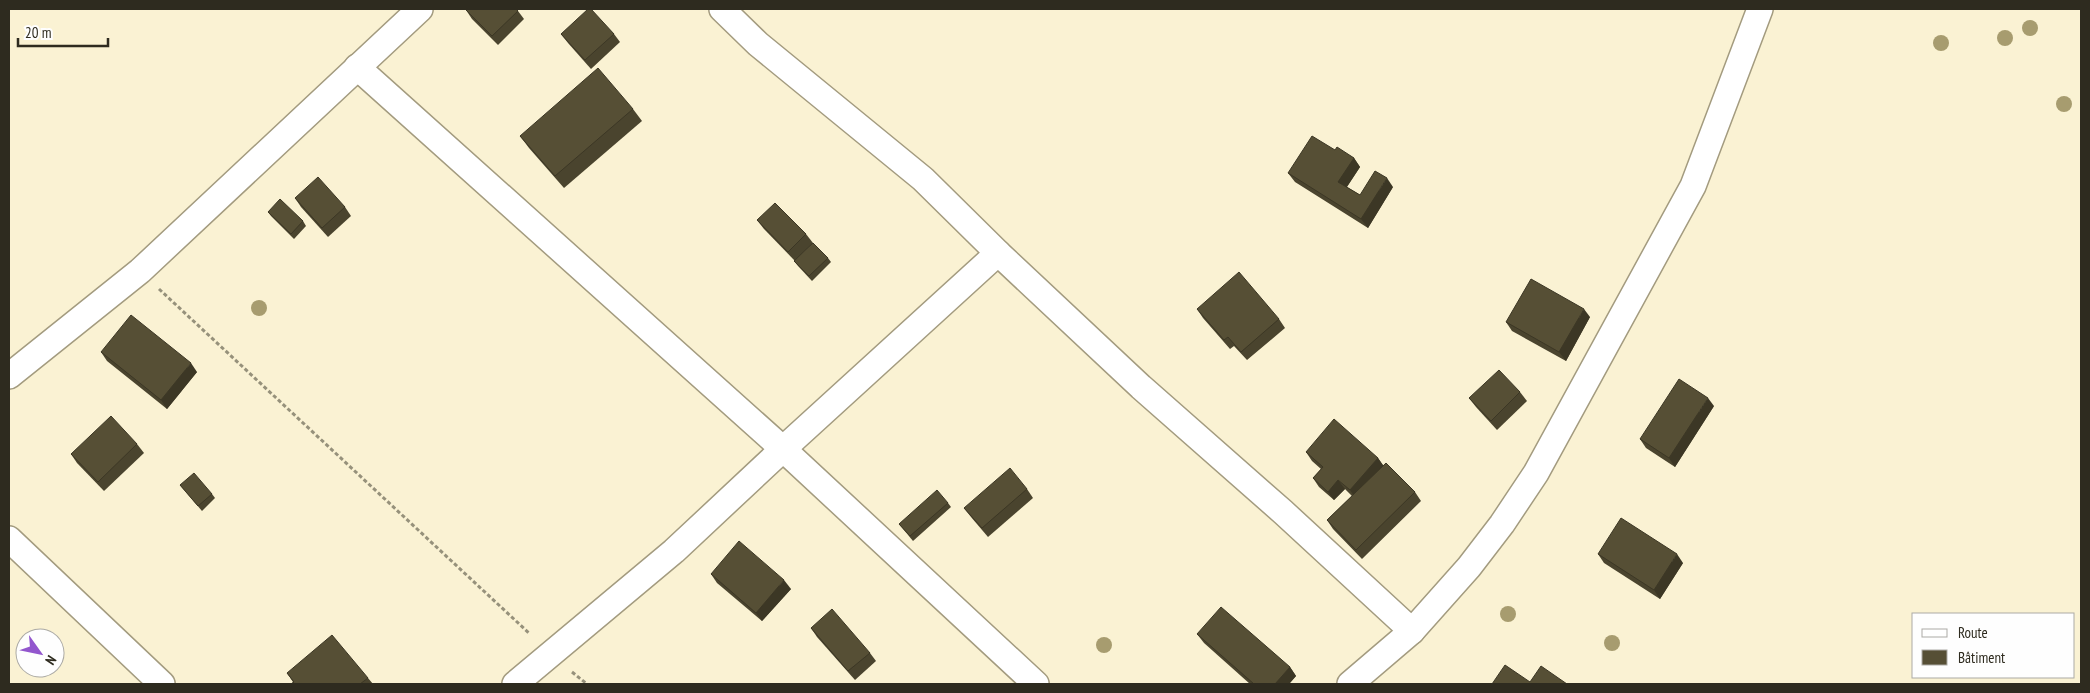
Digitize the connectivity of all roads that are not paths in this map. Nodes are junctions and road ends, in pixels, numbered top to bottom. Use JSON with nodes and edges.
{"nodes":[{"id":1,"x":420,"y":9,"type":"edge"},
{"id":2,"x":722,"y":9,"type":"edge"},
{"id":3,"x":1760,"y":9,"type":"edge"},
{"id":4,"x":357,"y":67,"type":"junction"},
{"id":5,"x":998,"y":253,"type":"junction"},
{"id":6,"x":9,"y":376,"type":"edge"},
{"id":7,"x":782,"y":449,"type":"junction"},
{"id":8,"x":9,"y":539,"type":"edge"},
{"id":9,"x":1412,"y":631,"type":"junction"},
{"id":10,"x":162,"y":684,"type":"edge"},
{"id":11,"x":515,"y":684,"type":"edge"},
{"id":12,"x":1036,"y":684,"type":"edge"},
{"id":13,"x":1350,"y":684,"type":"edge"}],
"edges":[{"from":1,"to":4,"type":"street"},
{"from":2,"to":5,"type":"street"},
{"from":3,"to":9,"type":"street"},
{"from":4,"to":6,"type":"street"},
{"from":4,"to":7,"type":"street"},
{"from":5,"to":7,"type":"street"},
{"from":5,"to":9,"type":"street"},
{"from":7,"to":11,"type":"street"},
{"from":7,"to":12,"type":"street"},
{"from":8,"to":10,"type":"street"},
{"from":9,"to":13,"type":"street"}]}
